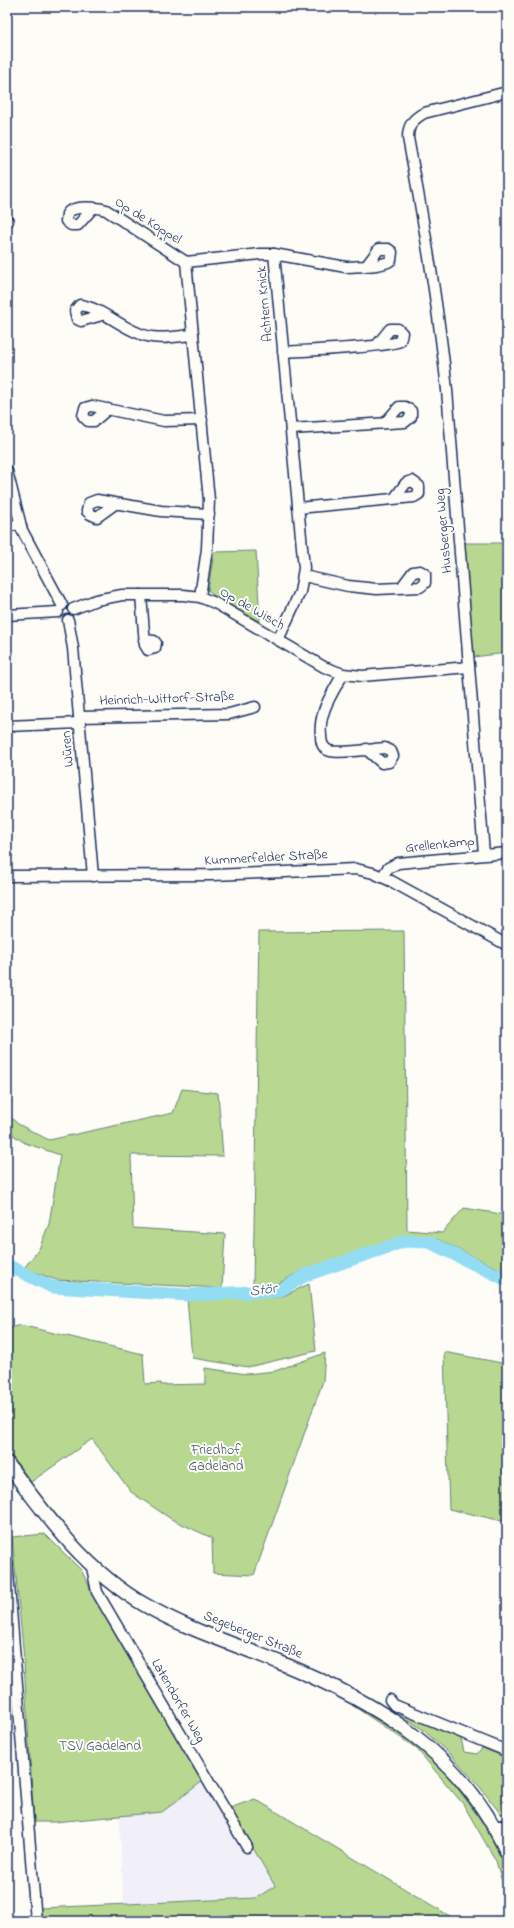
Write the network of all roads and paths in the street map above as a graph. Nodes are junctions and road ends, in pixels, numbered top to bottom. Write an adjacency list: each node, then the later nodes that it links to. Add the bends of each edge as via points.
1 (507, 92): 32 (street, Husberger Weg, via 424,113 413,119 408,129 439,317)
2 (93, 208): 5 (street, Op de Koppel, via 111,211)
3 (274, 254): 4 (street, Achtern Knick); 6 (street, Achtern Knick, via 338,266); 10 (street, Achtern Knick)
4 (228, 257): 5 (street, Op de Koppel)
5 (186, 262): 8 (street, Op de Koppel)
6 (367, 265)
7 (102, 315): 8 (street, via 147,336)
8 (193, 335): 12 (street, Op de Koppel)
9 (377, 345): 10 (street, Achtern Knick)
10 (283, 352): 14 (street, Achtern Knick)
11 (108, 409): 12 (street, via 164,422)
12 (202, 420): 19 (street, Op de Koppel)
13 (385, 423): 14 (street)
14 (291, 429): 18 (street, Achtern Knick)
15 (7, 471): 20 (street)
16 (394, 499): 18 (street)
17 (115, 504): 19 (street, via 168,512)
18 (298, 508): 22 (street, Achtern Knick)
19 (209, 514): 25 (street, Op de Koppel)
20 (19, 524): 21 (street); 26 (street)
21 (7, 527)
22 (304, 576): 23 (street, via 363,588); 31 (street, Achtern Knick, via 300,592)
23 (401, 588)
24 (141, 595): 25 (street, Op de Wisch); 27 (street, Op de Wisch, via 104,598); 30 (street)
25 (200, 597): 31 (street, Op de Wisch)
26 (60, 608): 27 (street, via 68,605); 28 (street); 29 (street, via 61,619)
27 (73, 609): 29 (street, via 73,616)
28 (7, 615)
29 (68, 620): 35 (street, Würen, via 72,634)
30 (144, 640)
31 (278, 640): 33 (street, Op de Wisch, via 324,667)
32 (469, 668): 33 (street, Op de Wisch, via 362,676); 39 (street, Husberger Weg)
33 (343, 674): 37 (street, via 322,714 322,744 326,749 334,751)
34 (255, 706): 35 (street, Heinrich-Wittorf-Straße, via 229,714)
35 (80, 720): 36 (street, Heinrich-Wittorf-Straße); 41 (street, Würen)
36 (7, 726)
37 (366, 749)
38 (507, 852): 39 (street, Grellenkamp)
39 (484, 854): 42 (street, Grellenkamp, via 398,863 388,868)
40 (7, 876): 41 (street, Kummerfelder Straße)
41 (93, 876): 42 (street, Kummerfelder Straße, via 213,875 349,869)
42 (382, 877): 43 (street, Kummerfelder Straße)
43 (507, 945)
44 (9, 1469): 46 (main road, Segeberger Straße, via 60,1533)
45 (7, 1560): 52 (street)
46 (92, 1566): 49 (main road, Segeberger Straße, via 145,1605 191,1627 329,1684 380,1710 427,1744 449,1764); 50 (street, Latendorfer Weg, via 97,1592)
47 (390, 1700): 48 (street, via 394,1705)
48 (507, 1751)
49 (502, 1831): 51 (main road, Segeberger Straße)
50 (247, 1847)
51 (507, 1853)
52 (36, 1921)

